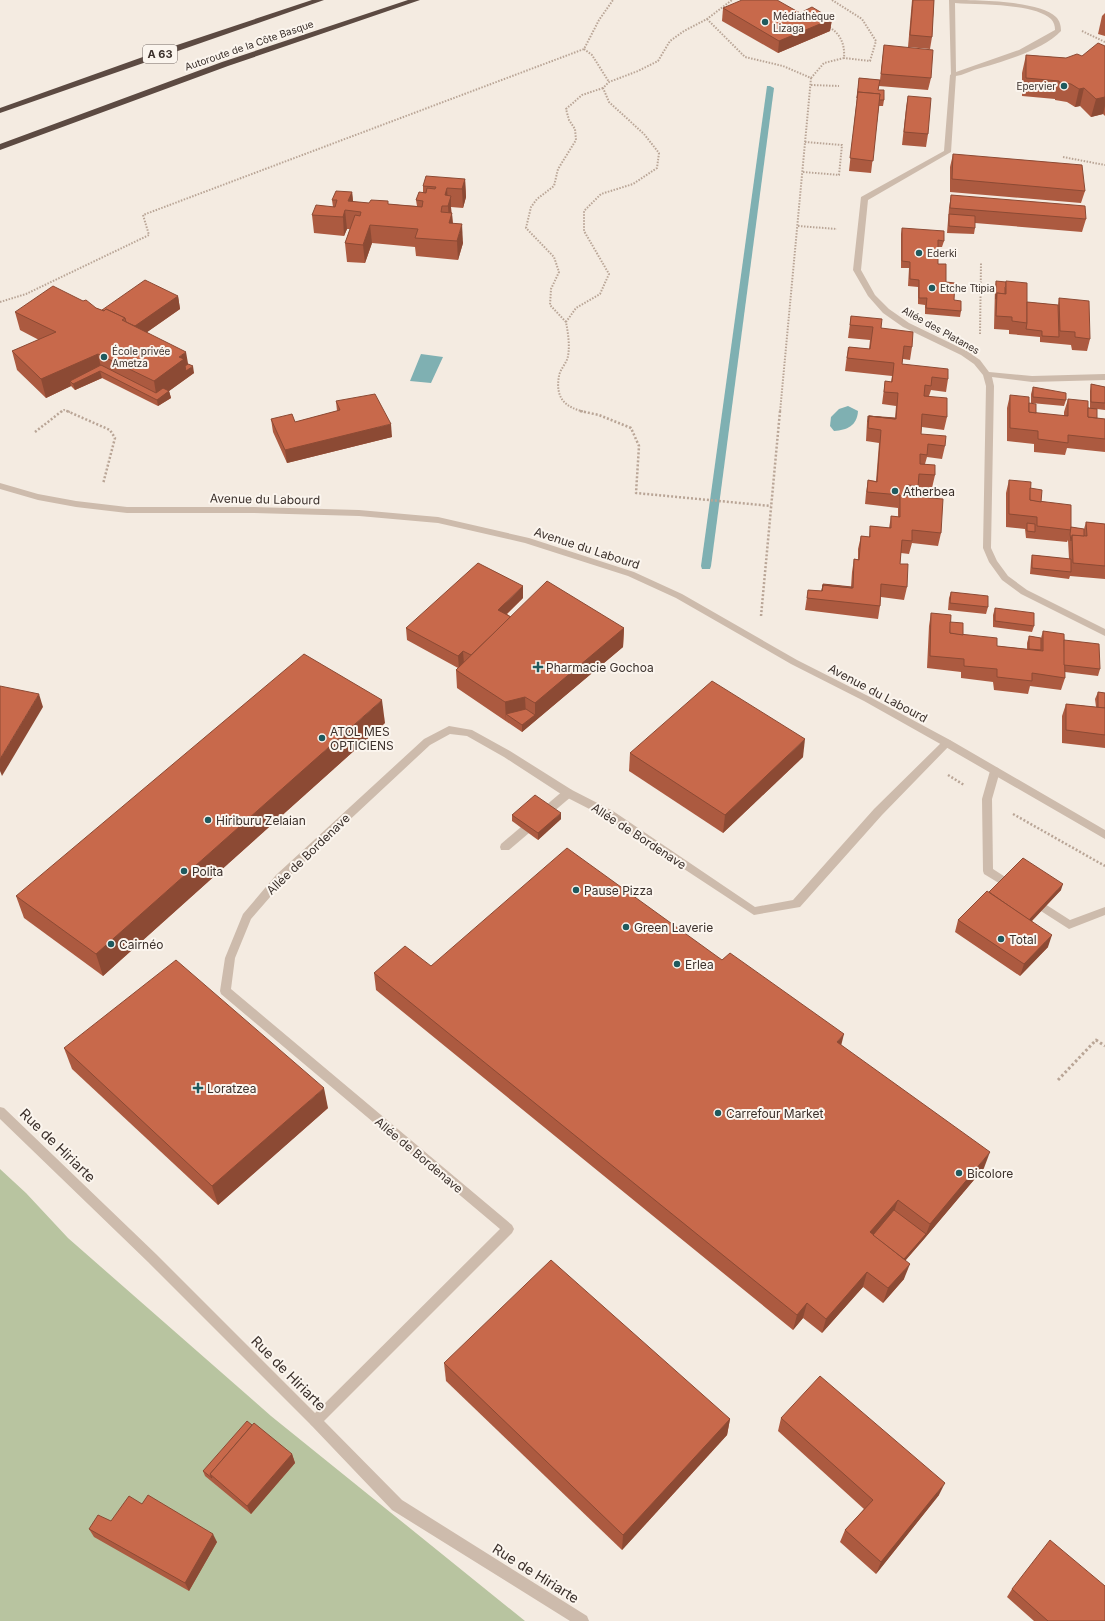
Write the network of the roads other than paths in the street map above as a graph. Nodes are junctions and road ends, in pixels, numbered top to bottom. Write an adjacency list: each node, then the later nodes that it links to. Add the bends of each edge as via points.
1 (320, 0): 5 (highway, Autoroute de la Côte Basque / A 63)
2 (416, 0): 6 (highway, Autoroute de la Côte Basque / A 63, via 224,64)
3 (952, 0): 4 (street); 4 (street, via 1042,10 1058,24 1058,32 1049,39 1010,56)
4 (953, 75): 7 (street, Allée des Platanes, via 947,152 864,199 857,270 872,296 886,311 906,325 967,355)
5 (0, 112)
6 (0, 147)
7 (987, 374): 8 (street, via 1032,379); 10 (street, via 990,386 987,548 993,562 1005,578 1024,592)
8 (1105, 377)
9 (0, 486): 11 (street, Avenue du Labourd, via 38,497 127,510 359,513 438,520 526,540 631,574 679,596 794,662)
10 (1105, 633)
11 (947, 743): 12 (street, Avenue du Labourd); 13 (street, Allée de Bordenave, via 878,812 796,904 754,911 609,814)
12 (995, 771): 16 (street, Avenue du Labourd); 18 (street, via 987,799 988,870 1069,925)
13 (568, 793): 14 (street); 20 (street, Allée de Bordenave, via 469,732 450,730 427,742 280,878 247,917 230,958 225,991 508,1229)
14 (548, 810)
15 (525, 830): 17 (street)
16 (1105, 835)
17 (505, 847)
18 (1105, 911)
19 (0, 1112): 20 (street, Rue de Hiriarte, via 152,1258)
20 (315, 1421): 21 (street, Rue de Hiriarte, via 397,1505)
21 (582, 1621)

